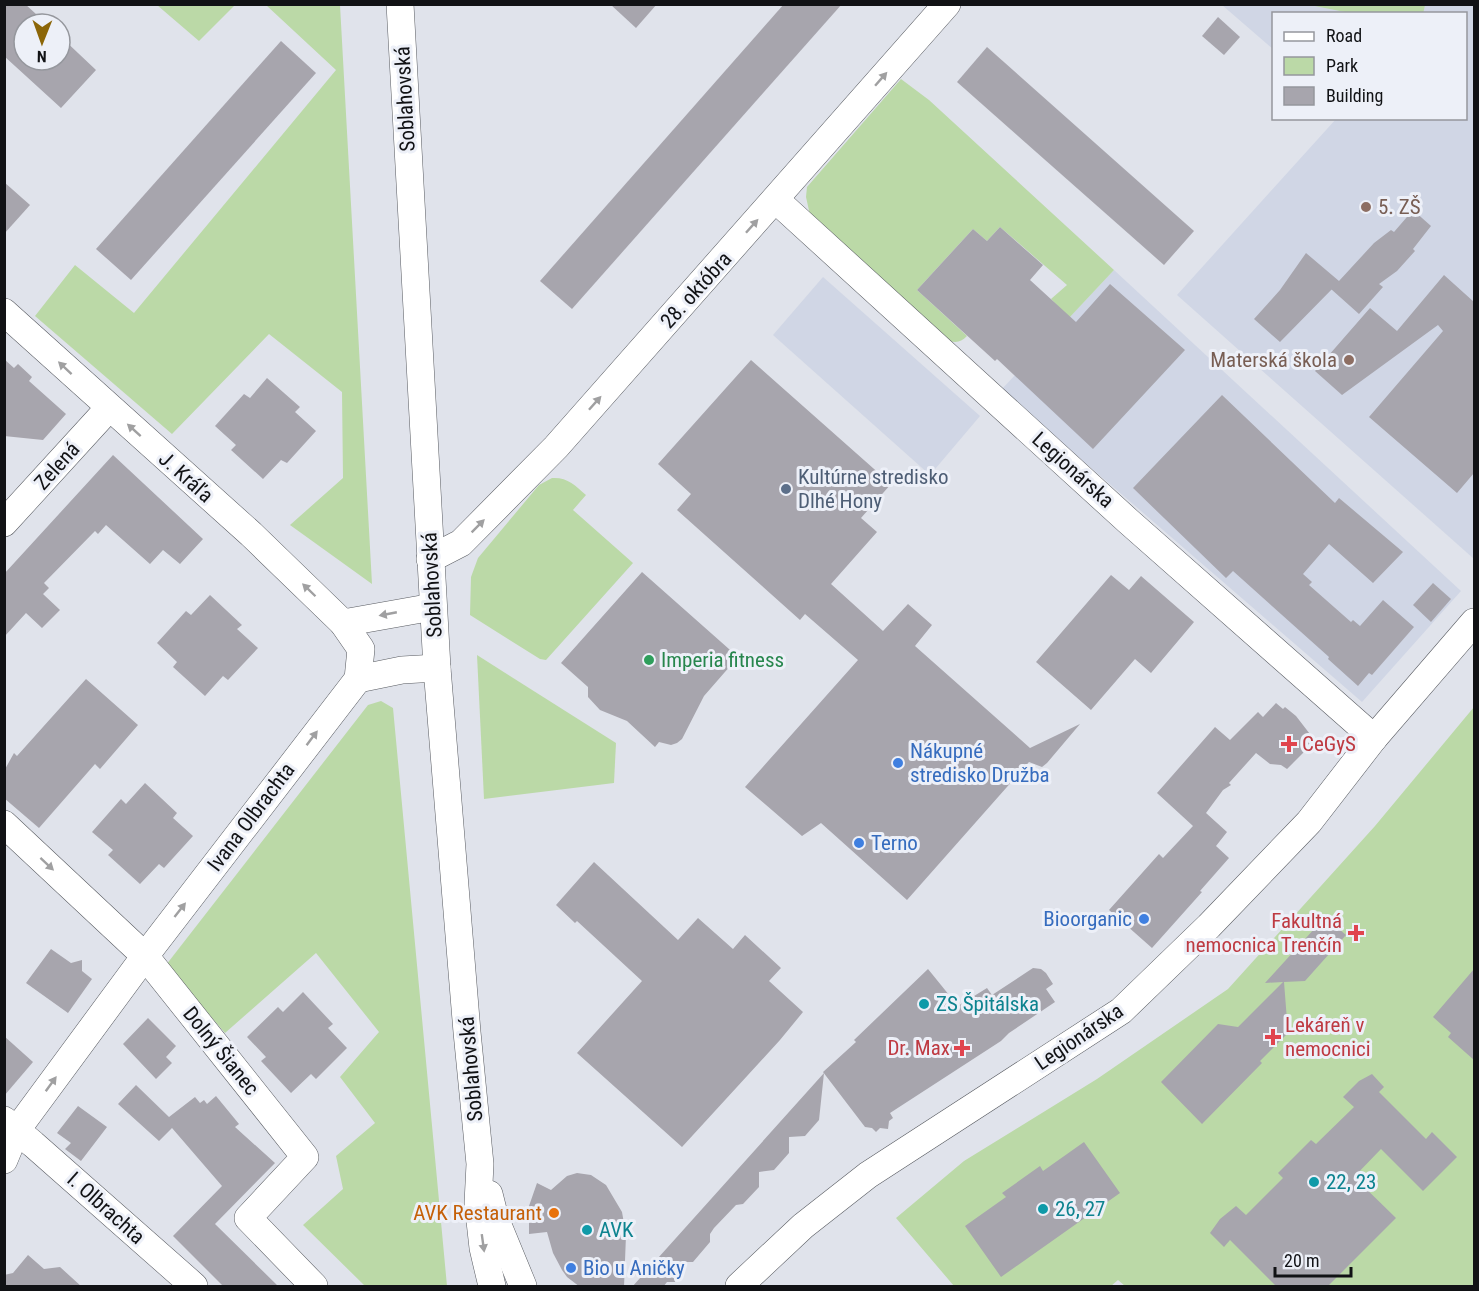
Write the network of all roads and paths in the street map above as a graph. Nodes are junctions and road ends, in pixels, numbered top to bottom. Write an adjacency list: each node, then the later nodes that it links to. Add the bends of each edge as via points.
1 (400, 4): 7 (street, Soblahovská)
2 (947, 4): 3 (street, 28. októbra, one-way to 2)
3 (776, 200): 7 (street, 28. októbra, one-way to 3, via 461,543 556,447); 13 (street, Legionárska, via 1128,521)
4 (4, 312): 5 (street, J. Kráľa, one-way to 4)
5 (108, 408): 6 (street, Zelená); 10 (street, J. Kráľa, one-way to 5)
6 (4, 523)
7 (430, 559): 8 (street, Soblahovská)
8 (433, 607): 10 (street, one-way to 10); 11 (street, Soblahovská)
9 (1474, 622): 13 (street, Legionárska)
10 (343, 623): 12 (street, J. Kráľa, via 361,649)
11 (436, 668): 12 (street); 18 (street, Soblahovská)
12 (358, 678): 15 (street, Ivana Olbrachta, one-way to 12)
13 (1374, 738): 23 (street, Legionárska, via 1309,822 1121,1011 868,1175 803,1226)
14 (4, 824): 15 (street, Dolný Šianec, one-way to 15)
15 (145, 956): 16 (street, one-way to 15); 20 (street, Dolný Šianec, via 305,1157 248,1218)
16 (10, 1126): 17 (street); 19 (street, I. Olbrachta)
17 (4, 1160)
18 (480, 1164): 21 (street, Soblahovská, one-way to 21, via 478,1203); 22 (street, Soblahovská, via 495,1218)
19 (194, 1287)
20 (314, 1287)
21 (492, 1287)
22 (523, 1287)
23 (739, 1287)

